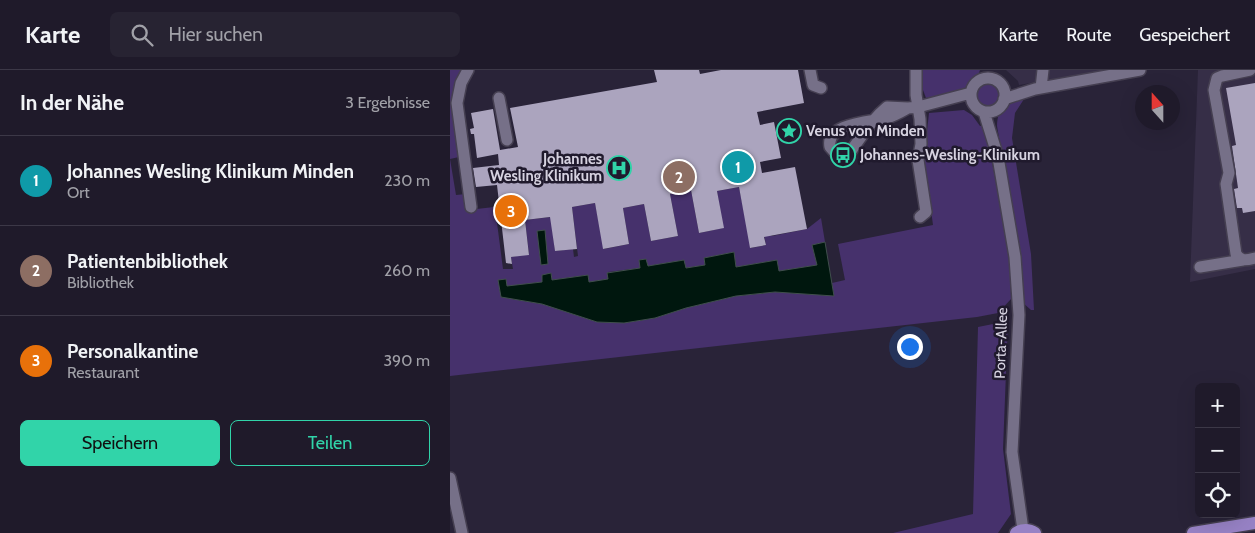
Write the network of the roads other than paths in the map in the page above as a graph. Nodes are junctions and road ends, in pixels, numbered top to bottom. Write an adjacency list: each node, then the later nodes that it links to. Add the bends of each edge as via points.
1 (468, 70): 19 (street, via 461,83 457,103)
2 (810, 70): 10 (street, via 813,85)
3 (916, 70): 15 (street)
4 (1043, 70): 11 (street)
5 (1066, 70): 9 (street)
6 (1134, 70): 9 (street)
7 (1250, 70): 22 (street, via 1217,78 1214,90 1229,174 1226,184 1236,254)
8 (986, 75): 12 (street, via 999,83); 14 (street, via 974,85)
9 (1065, 83): 11 (street)
10 (821, 88)
11 (1038, 88): 12 (street)
12 (1004, 95): 16 (street, via 999,108)
13 (500, 98): 18 (street)
14 (972, 98): 15 (street, via 946,105); 16 (street, via 979,110)
15 (913, 107): 17 (street); 17 (street, via 887,107); 20 (street, via 921,144 918,160 926,212)
16 (989, 111): 26 (street, Porta-Allee, via 1015,257 1018,315 1012,452)
17 (873, 121): 17 (street, via 850,151 843,155 833,152 829,143 842,127)
18 (507, 140)
19 (471, 207)
20 (920, 217)
21 (1255, 258): 22 (street)
22 (1243, 260): 23 (street)
23 (1200, 268)
24 (450, 478): 27 (street)
25 (1255, 523): 28 (main road)
26 (1025, 532)
27 (462, 533)
28 (1193, 533)

